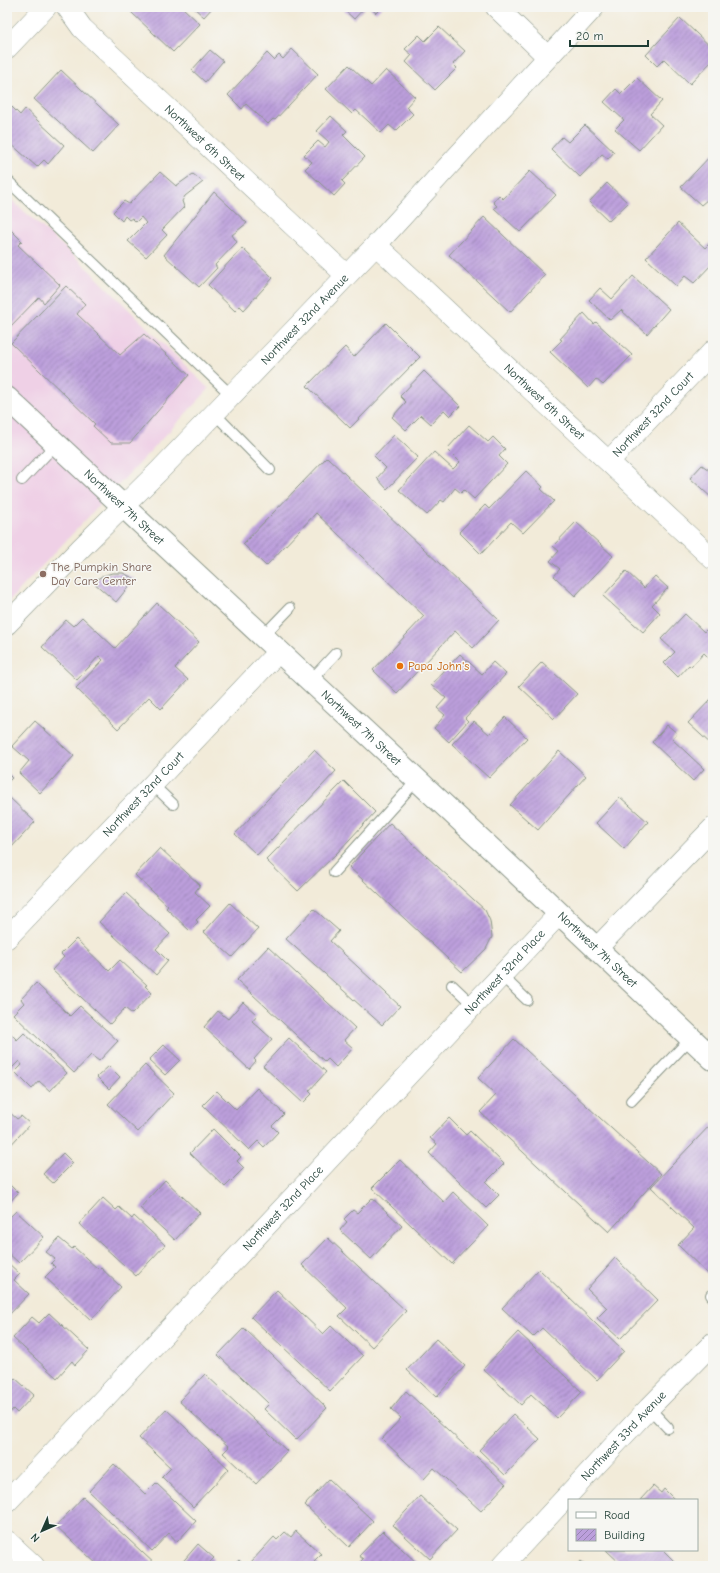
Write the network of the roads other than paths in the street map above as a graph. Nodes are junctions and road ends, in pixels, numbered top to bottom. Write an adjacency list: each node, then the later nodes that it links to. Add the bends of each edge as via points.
1 (46, 7): 5 (street)
2 (66, 7): 9 (street, Northwest 6th Street, via 82,28)
3 (496, 7): 6 (street)
4 (594, 7): 6 (street, Northwest 32nd Avenue)
5 (7, 48)
6 (548, 57): 8 (street, Northwest 32nd Avenue)
7 (7, 180): 11 (lane)
8 (376, 245): 9 (street, Northwest 32nd Avenue); 15 (street, Northwest 6th Street)
9 (346, 275): 11 (street, Northwest 32nd Avenue)
10 (713, 351): 15 (street, Northwest 32nd Court)
11 (231, 395): 13 (street, Northwest 32nd Avenue)
12 (7, 398): 14 (main road, Northwest 7th Street)
13 (214, 413): 16 (lane); 18 (street, Northwest 32nd Avenue)
14 (56, 444): 17 (lane); 18 (main road, Northwest 7th Street)
15 (609, 461): 19 (street, Northwest 6th Street)
16 (270, 470)
17 (22, 480)
18 (122, 507): 21 (street, Northwest 32nd Avenue); 22 (main road, Northwest 7th Street)
19 (713, 559)
20 (290, 608): 22 (lane)
21 (7, 624)
22 (263, 636): 23 (main road, Northwest 7th Street)
23 (279, 651): 25 (main road, Northwest 7th Street); 27 (street, Northwest 32nd Court)
24 (336, 653): 25 (lane)
25 (311, 680): 26 (main road, Northwest 7th Street)
26 (417, 780): 30 (lane); 31 (main road, Northwest 7th Street)
27 (152, 784): 28 (lane); 32 (street, Northwest 32nd Court)
28 (173, 804)
29 (712, 831): 33 (street)
30 (334, 872)
31 (559, 914): 33 (main road, Northwest 7th Street); 34 (street, Northwest 32nd Place)
32 (7, 938)
33 (596, 949): 38 (main road, Northwest 7th Street)
34 (501, 975): 36 (lane); 37 (street, Northwest 32nd Place)
35 (452, 985): 37 (lane)
36 (527, 1000)
37 (473, 1005): 44 (street, Northwest 32nd Place)
38 (691, 1038): 39 (main road, Northwest 7th Street); 40 (lane)
39 (713, 1059)
40 (631, 1101)
41 (713, 1343): 42 (street, Northwest 33rd Avenue)
42 (649, 1408): 43 (lane); 47 (street, Northwest 33rd Avenue)
43 (668, 1428)
44 (7, 1502)
45 (7, 1541): 46 (street)
46 (34, 1566)
47 (502, 1566)

